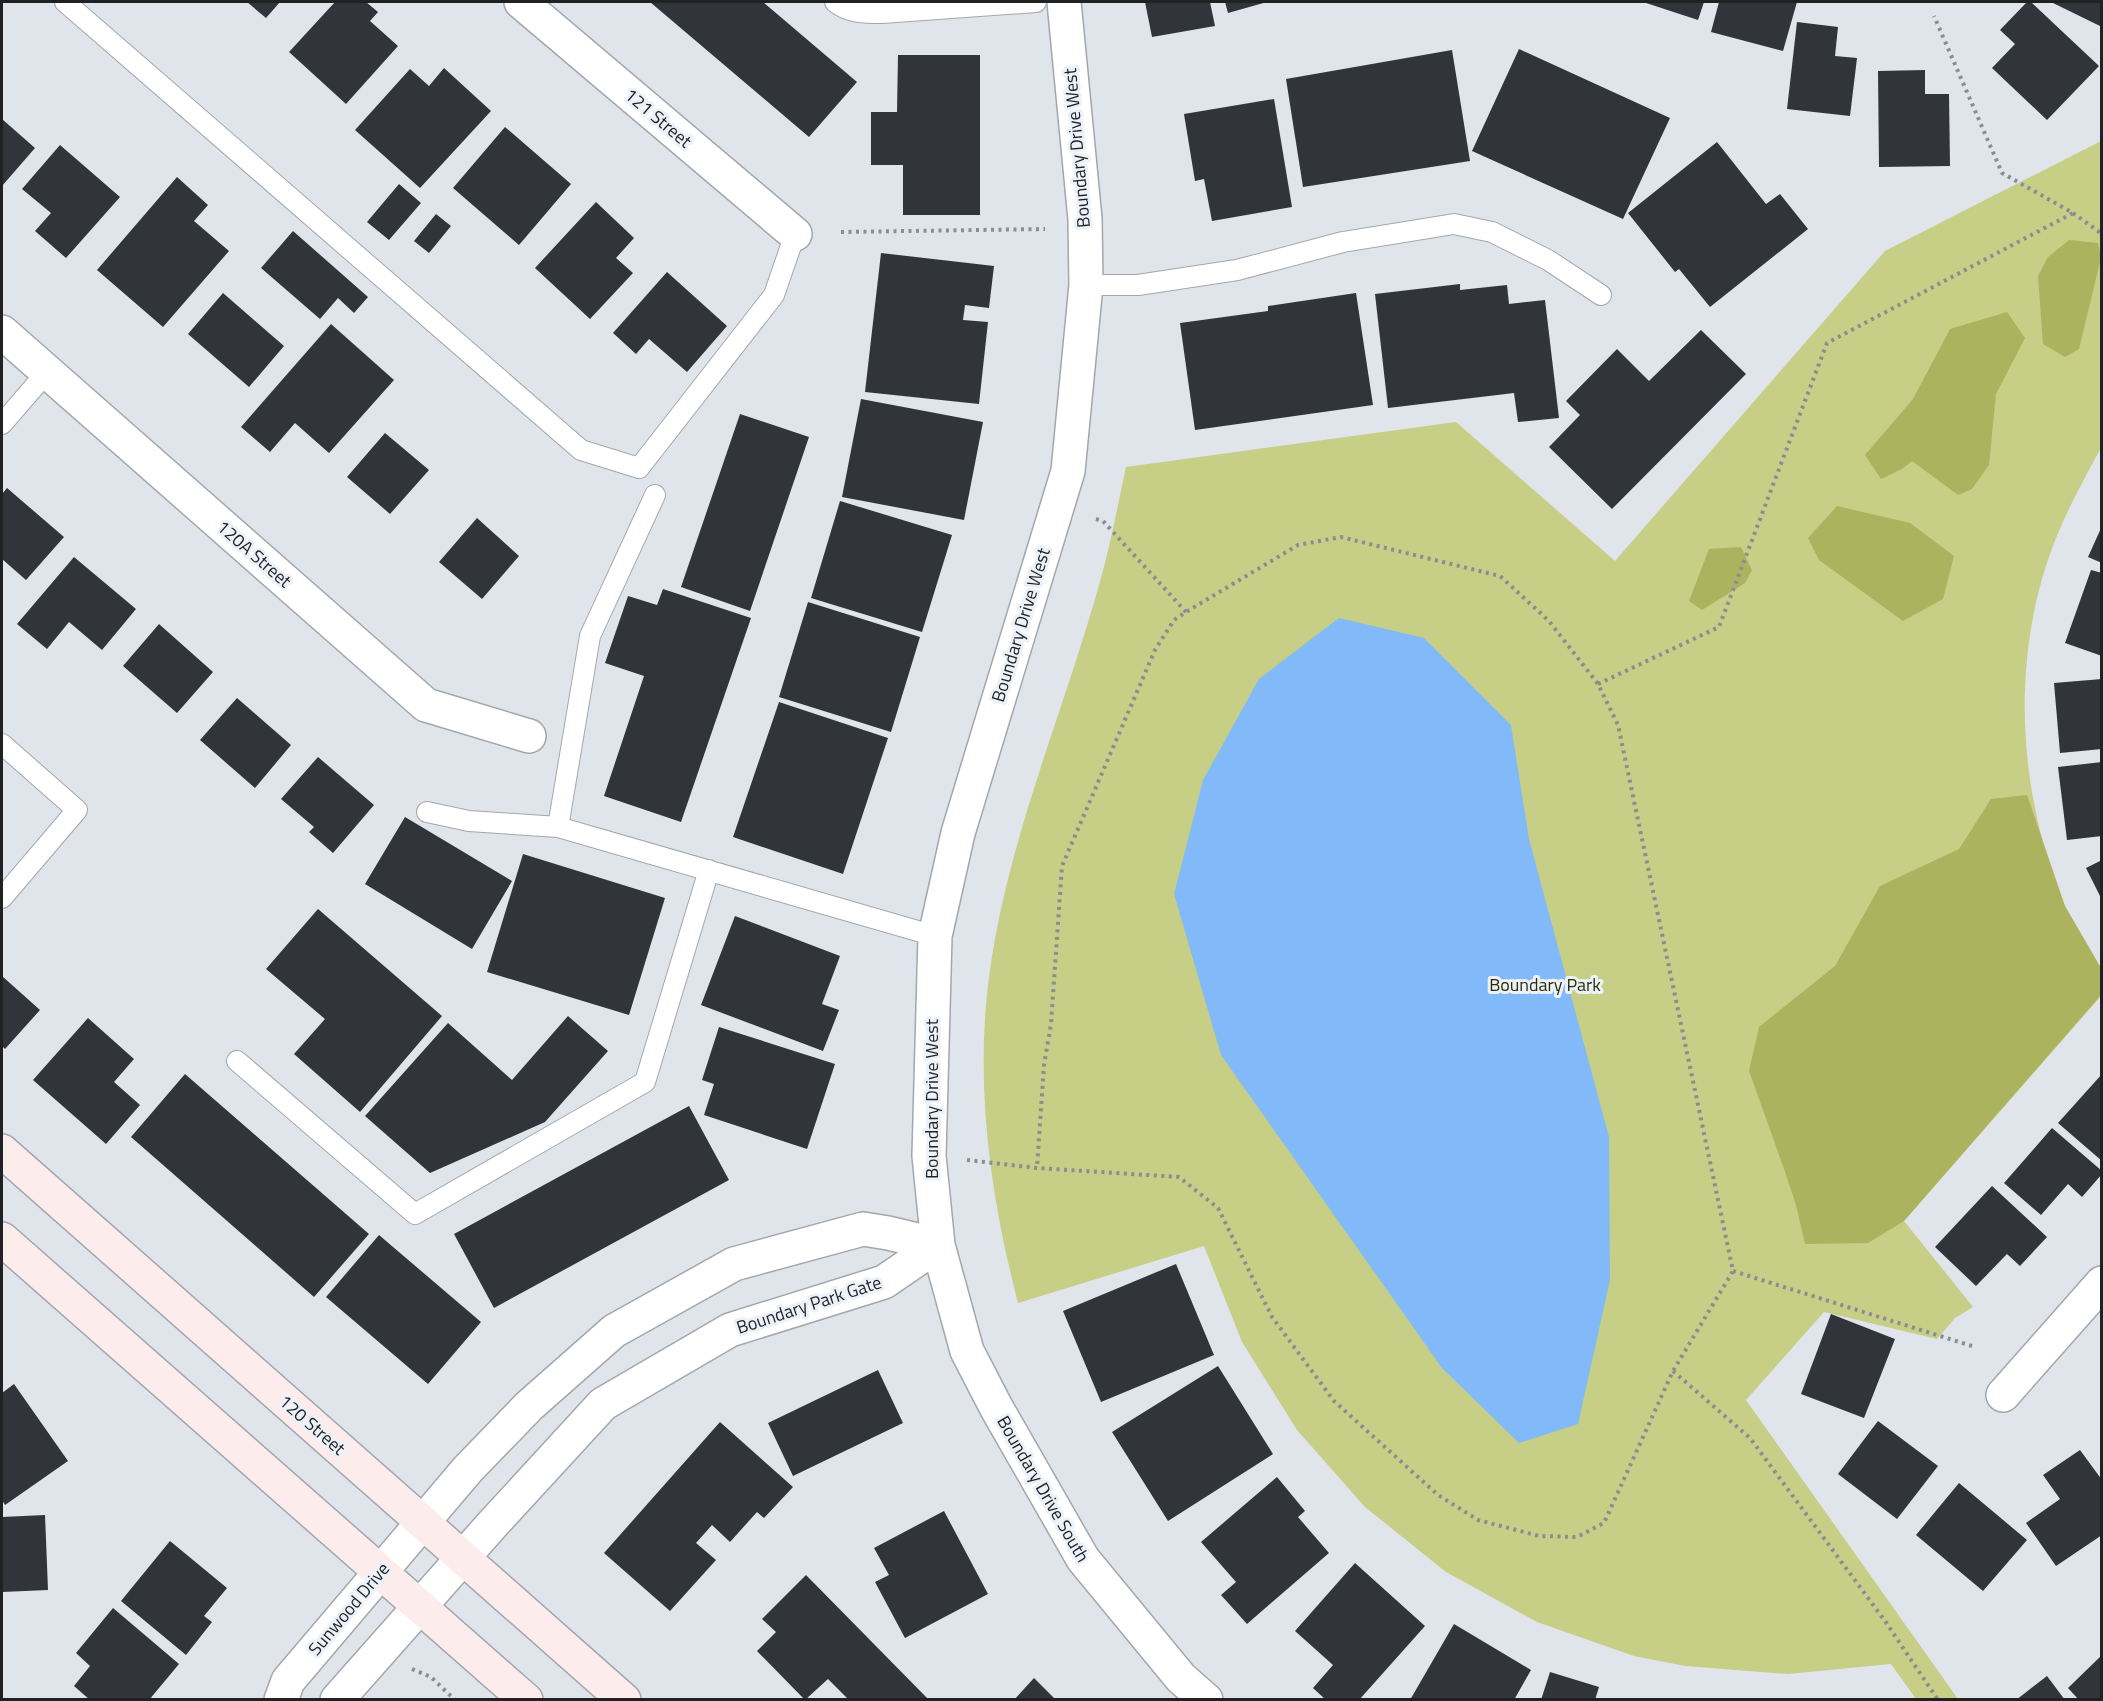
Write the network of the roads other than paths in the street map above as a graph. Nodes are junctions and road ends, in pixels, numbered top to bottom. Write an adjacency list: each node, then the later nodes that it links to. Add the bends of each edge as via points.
1 (65, 2): 6 (lane, via 581,450 639,468 774,295)
2 (521, 2): 6 (street, 121 Street)
3 (835, 2): 4 (lane, via 860,12 882,13)
4 (1036, 2)
5 (1064, 2): 7 (street, Boundary Drive West, via 1085,219)
6 (795, 234)
7 (1086, 285): 8 (lane, via 1138,285 1237,270 1343,242 1454,224 1492,232 1548,260); 19 (street, Boundary Drive West, via 1068,471 958,833)
8 (1601, 295)
9 (2, 332): 10 (street, 120A Street)
10 (47, 372): 11 (lane); 13 (street, 120A Street, via 426,705)
11 (2, 424)
12 (655, 495): 16 (lane, via 590,636)
13 (529, 736)
14 (2, 744): 18 (lane, via 76,810)
15 (427, 812): 16 (lane, via 469,821)
16 (558, 827): 17 (lane)
17 (709, 870): 19 (lane); 20 (lane, via 645,1082 415,1214)
18 (2, 898)
19 (935, 936): 23 (street, Boundary Drive West, via 928,1156)
20 (237, 1061)
21 (2, 1151): 26 (main road, 120 Street)
22 (2, 1239): 28 (main road)
23 (938, 1245): 26 (street, via 863,1229 734,1263 614,1331 529,1406); 27 (street, Boundary Park Gate, via 884,1282 730,1330 603,1404); 34 (street, Boundary Drive South, via 967,1351 1083,1559 1181,1678)
24 (2102, 1283): 25 (street)
25 (2003, 1395)
26 (423, 1522): 27 (main road, 120 Street); 28 (street, Sunwood Drive)
27 (463, 1557): 29 (street); 33 (main road, 120 Street)
28 (381, 1572): 29 (main road); 30 (street, Sunwood Drive, via 288,1681)
29 (420, 1606): 31 (street); 32 (main road)
30 (281, 1700)
31 (337, 1700)
32 (526, 1700)
33 (624, 1700)
34 (1206, 1700)

